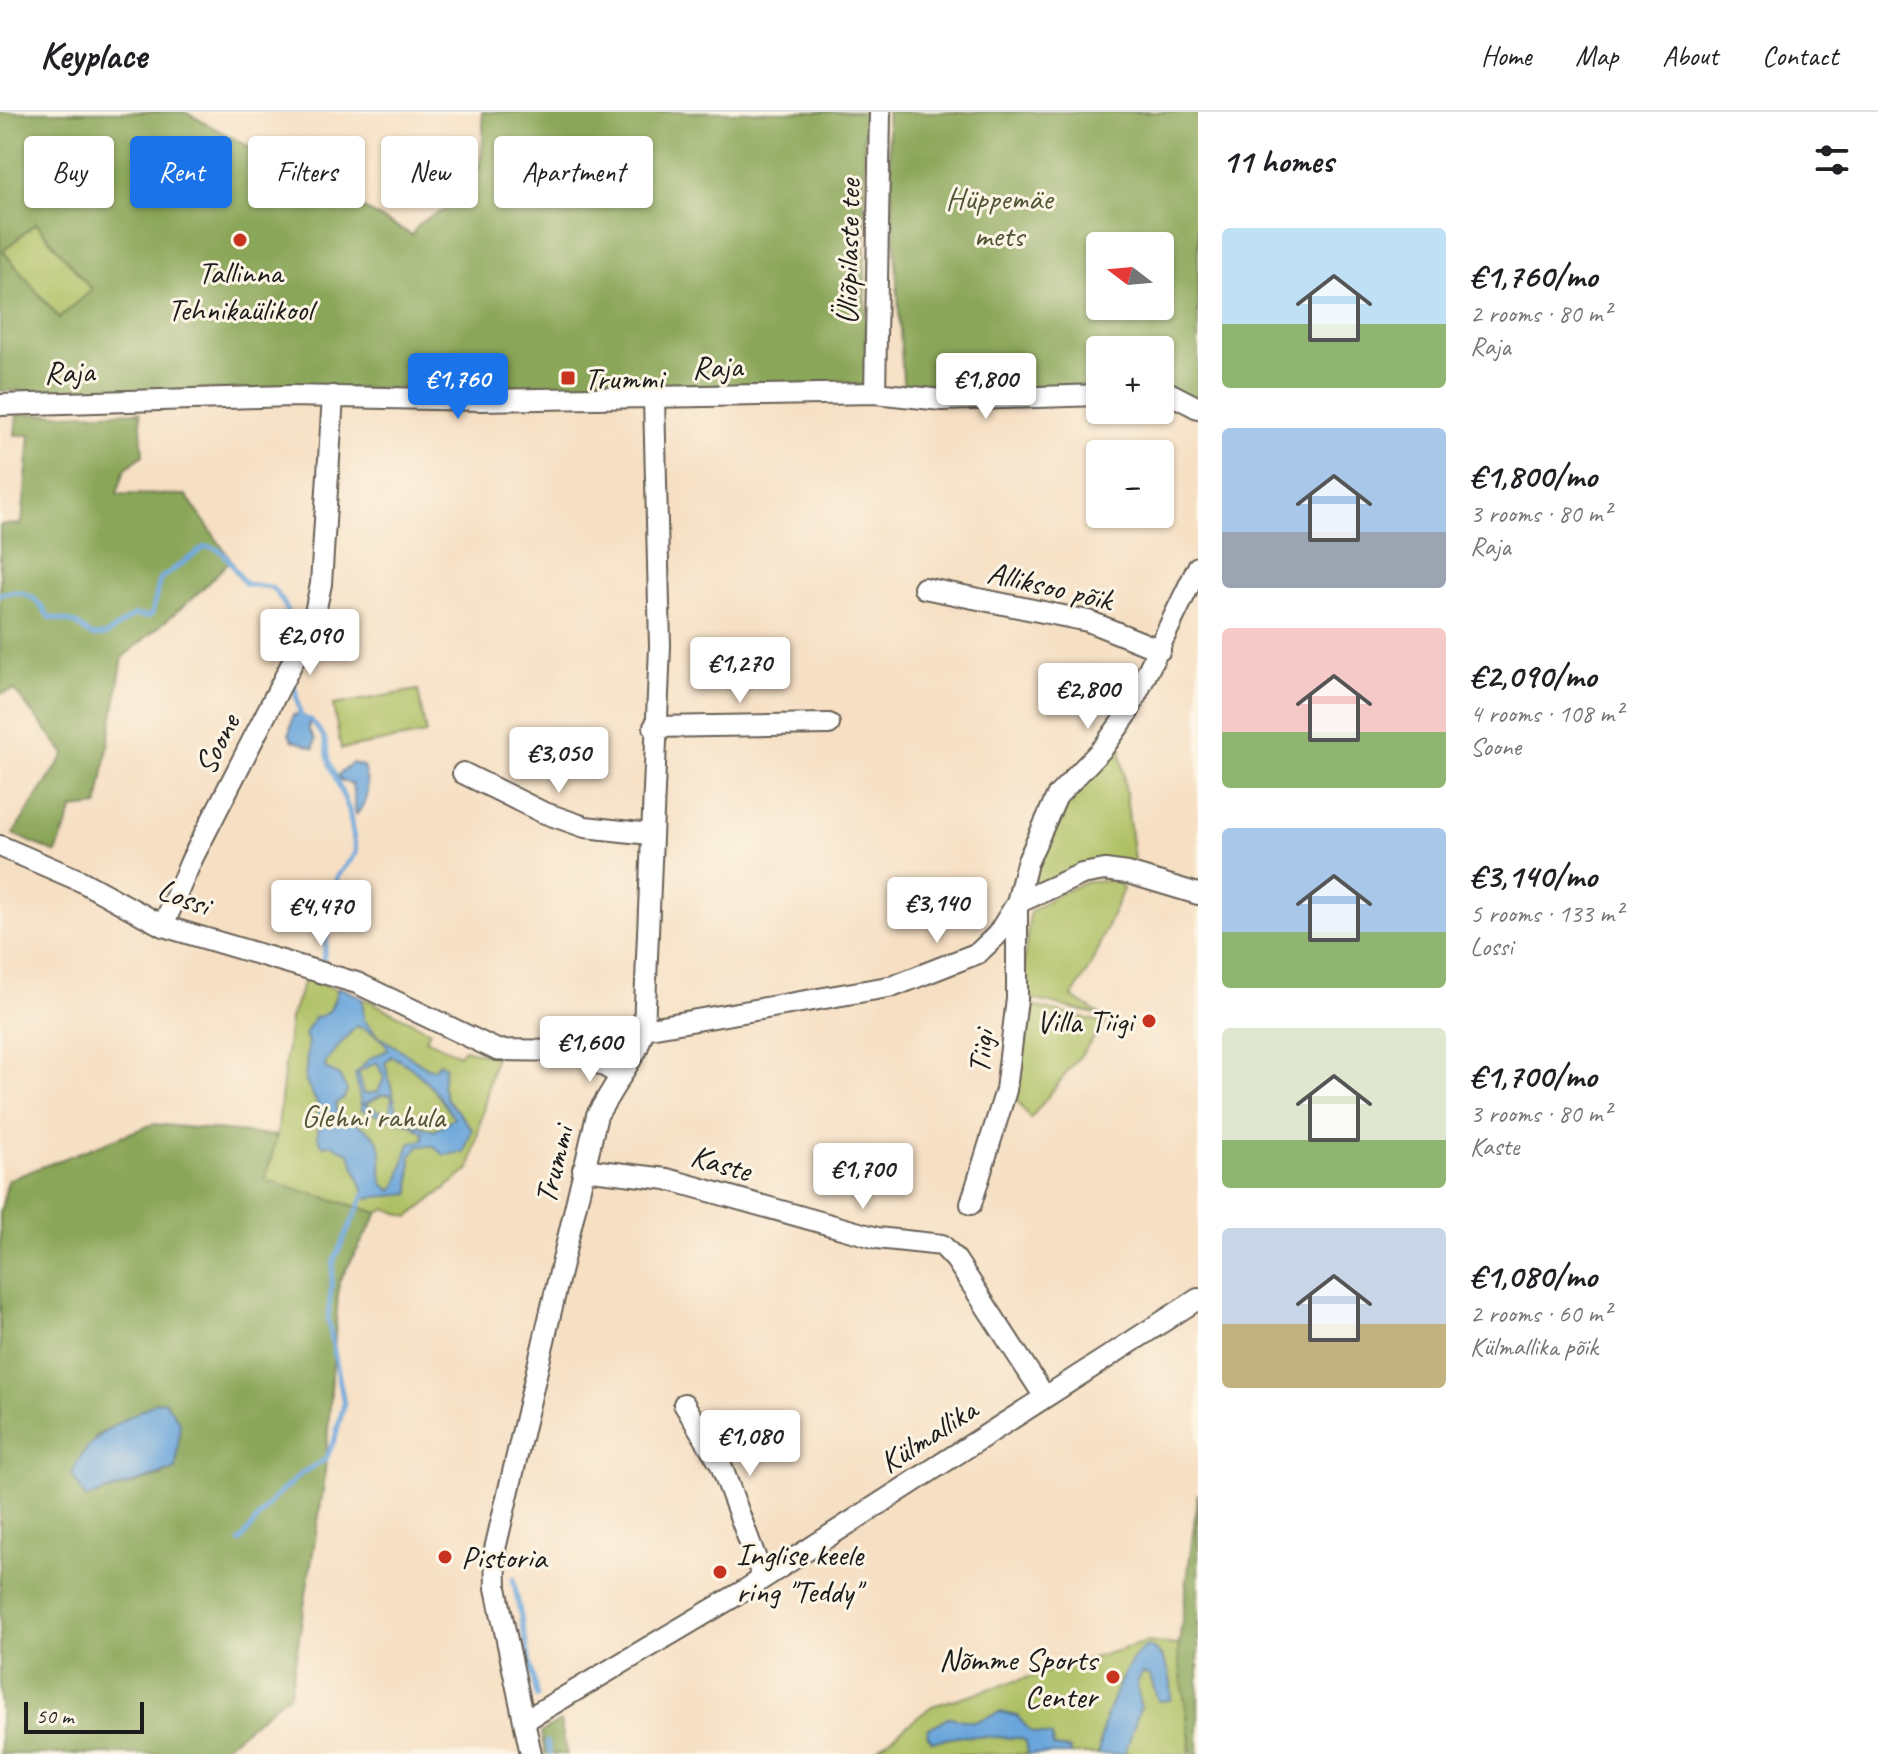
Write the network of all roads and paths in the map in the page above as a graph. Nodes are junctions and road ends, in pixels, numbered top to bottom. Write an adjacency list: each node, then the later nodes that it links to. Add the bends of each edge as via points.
1 (880, 112): 2 (street, Üliõpilaste tee)
2 (875, 393): 3 (street, Raja, via 942,400); 6 (street, Raja)
3 (1086, 395)
4 (333, 396): 6 (street, Raja); 7 (street, Raja); 19 (street, Soone, via 321,584 313,622)
5 (1174, 396): 8 (street)
6 (654, 398): 13 (street, Trummi, via 660,646)
7 (0, 405)
8 (1198, 408)
9 (1198, 567): 11 (street)
10 (924, 588): 11 (street, Alliksoo põik, via 1088,621)
11 (1160, 650): 18 (street, via 1126,716 1057,796 1036,838)
12 (829, 724): 13 (street)
13 (654, 727): 15 (street, Trummi)
14 (463, 773): 15 (street, via 585,827)
15 (650, 834): 20 (street, Trummi)
16 (0, 846): 19 (street, Lossi, via 81,881)
17 (1198, 894): 18 (street, via 1105,870 1082,874)
18 (1017, 903): 20 (street, via 978,953 894,986); 23 (street, Tiigi, via 1017,999 1006,1090)
19 (163, 926): 21 (street, Lossi, via 357,983 497,1050 570,1051)
20 (644, 1029): 21 (street, Trummi)
21 (621, 1076): 22 (street, Trummi, via 597,1115)
22 (583, 1169): 25 (street, Kaste, via 667,1179 877,1238 942,1245); 28 (street, Trummi, via 495,1549 496,1588)
23 (971, 1204)
24 (1198, 1299): 25 (street, Külmallika)
25 (1045, 1397): 27 (street, Külmallika)
26 (684, 1404): 27 (street, via 721,1465)
27 (763, 1578): 28 (street, Külmallika)
28 (524, 1721): 29 (street, Trummi)
29 (531, 1754)

